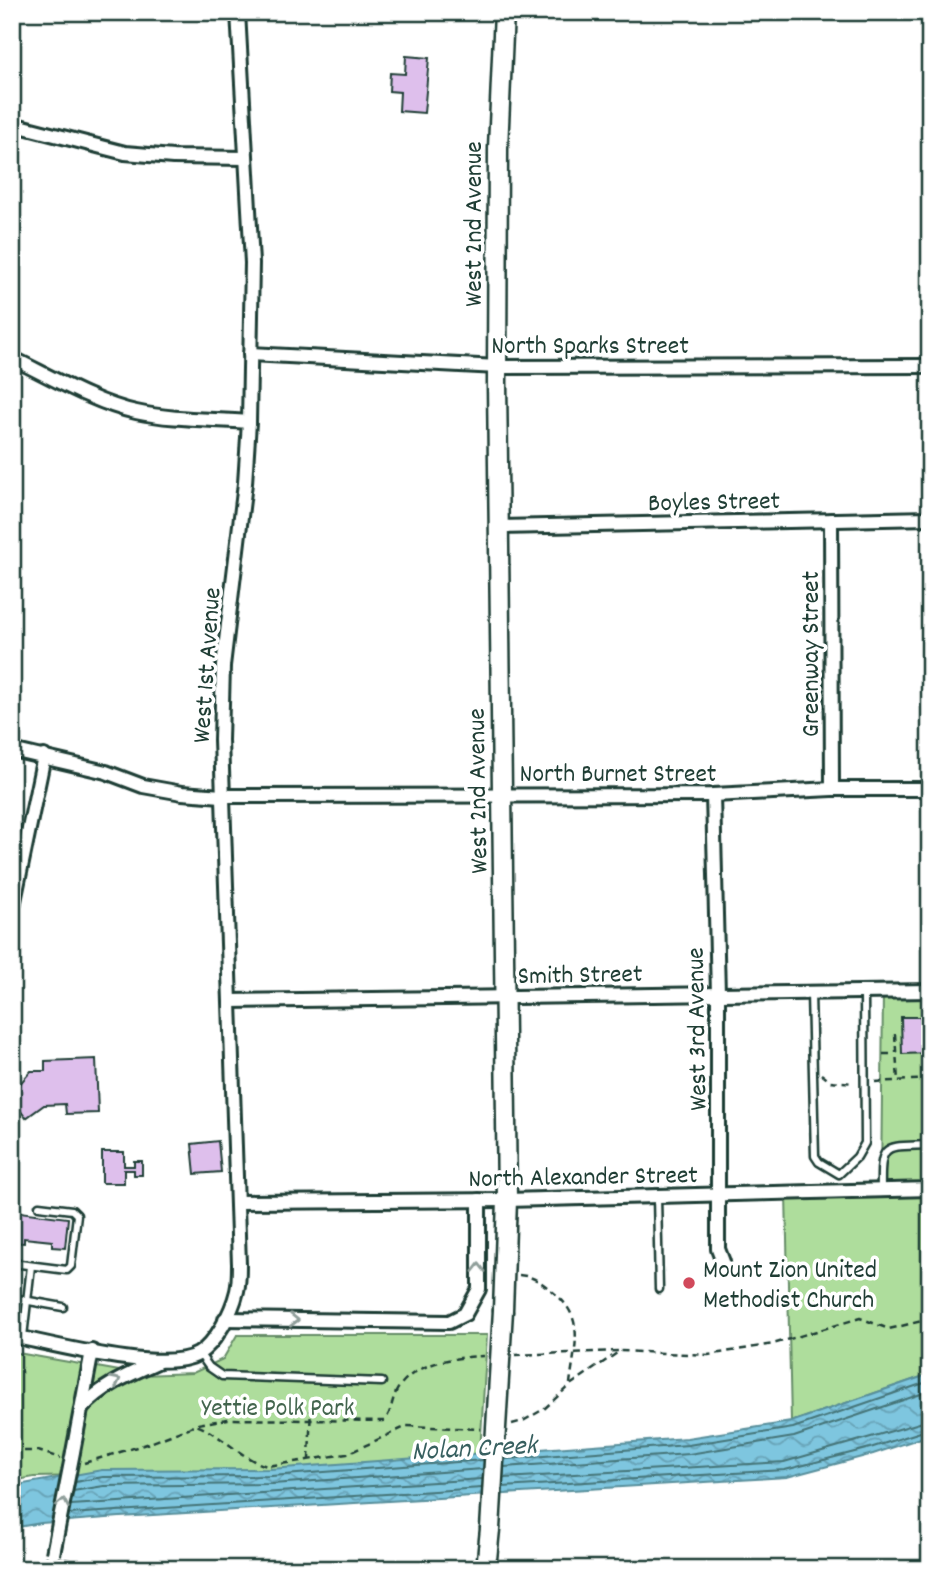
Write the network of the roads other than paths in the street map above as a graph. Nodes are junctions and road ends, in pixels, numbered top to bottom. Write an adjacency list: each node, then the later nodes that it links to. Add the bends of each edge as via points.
1 (238, 12): 4 (street, West 1st Avenue)
2 (504, 12): 8 (street, West 2nd Avenue, via 498,148)
3 (12, 124): 4 (street, via 125,153)
4 (246, 158): 5 (street, West 1st Avenue, via 253,262)
5 (250, 354): 8 (street, North Sparks Street); 9 (street, West 1st Avenue)
6 (12, 358): 9 (street, via 133,412)
7 (930, 366): 8 (street, North Sparks Street)
8 (498, 367): 12 (street, West 2nd Avenue)
9 (249, 422): 18 (street, West 1st Avenue, via 223,666)
10 (930, 518): 11 (street, Boyles Street)
11 (831, 520): 12 (street, Boyles Street); 15 (street, Greenway Street)
12 (499, 527): 19 (street, West 2nd Avenue)
13 (12, 750): 14 (street, North Burnet Street)
14 (44, 757): 18 (street, North Burnet Street, via 144,786); 20 (street)
15 (832, 789): 16 (street, North Burnet Street); 17 (street, North Burnet Street)
16 (930, 789)
17 (713, 795): 19 (street, North Burnet Street); 24 (street, West 3rd Avenue)
18 (222, 796): 19 (street, North Burnet Street); 26 (street, West 1st Avenue)
19 (502, 796): 25 (street, West 2nd Avenue)
20 (12, 911)
21 (930, 991): 22 (street, Smith Street)
22 (864, 992): 23 (street, Smith Street); 28 (lane, via 865,1143)
23 (811, 993): 24 (street, Smith Street); 28 (lane, via 815,1156)
24 (718, 994): 25 (street, Smith Street); 32 (street, West 3rd Avenue)
25 (505, 997): 26 (street, Smith Street); 35 (street, West 2nd Avenue)
26 (231, 1001): 36 (street, West 1st Avenue)
27 (930, 1145): 31 (lane, via 885,1150)
28 (839, 1174): 30 (lane)
29 (930, 1189): 31 (street, North Alexander Street)
30 (839, 1191): 31 (street, North Alexander Street); 32 (street, North Alexander Street)
31 (881, 1191)
32 (719, 1195): 33 (street, North Alexander Street); 38 (street, West 3rd Avenue)
33 (657, 1196): 35 (street, North Alexander Street); 41 (lane)
34 (479, 1200): 35 (street, North Alexander Street); 36 (street, North Alexander Street); 45 (street, one-way to 34, via 449,1322 465,1314 479,1289)
35 (507, 1200): 54 (street, West 2nd Avenue, bridge)
36 (238, 1202): 45 (street, West 1st Avenue, via 237,1292)
37 (39, 1206): 40 (lane, via 72,1210 78,1220 67,1270)
38 (723, 1262)
39 (12, 1263): 40 (lane)
40 (31, 1266): 43 (lane)
41 (659, 1289)
42 (12, 1298): 43 (lane)
43 (27, 1301): 44 (lane); 46 (lane)
44 (63, 1307)
45 (225, 1319): 48 (street, West 1st Avenue)
46 (17, 1337): 47 (street)
47 (92, 1351): 49 (street); 51 (street)
48 (200, 1353): 49 (street, via 184,1360); 50 (lane, via 222,1377)
49 (157, 1362): 51 (street, one-way to 49, via 109,1383)
50 (382, 1382)
51 (82, 1409): 52 (street, one-way to 51, bridge)
52 (51, 1562): 53 (street)
53 (75, 1569)
54 (486, 1569)

